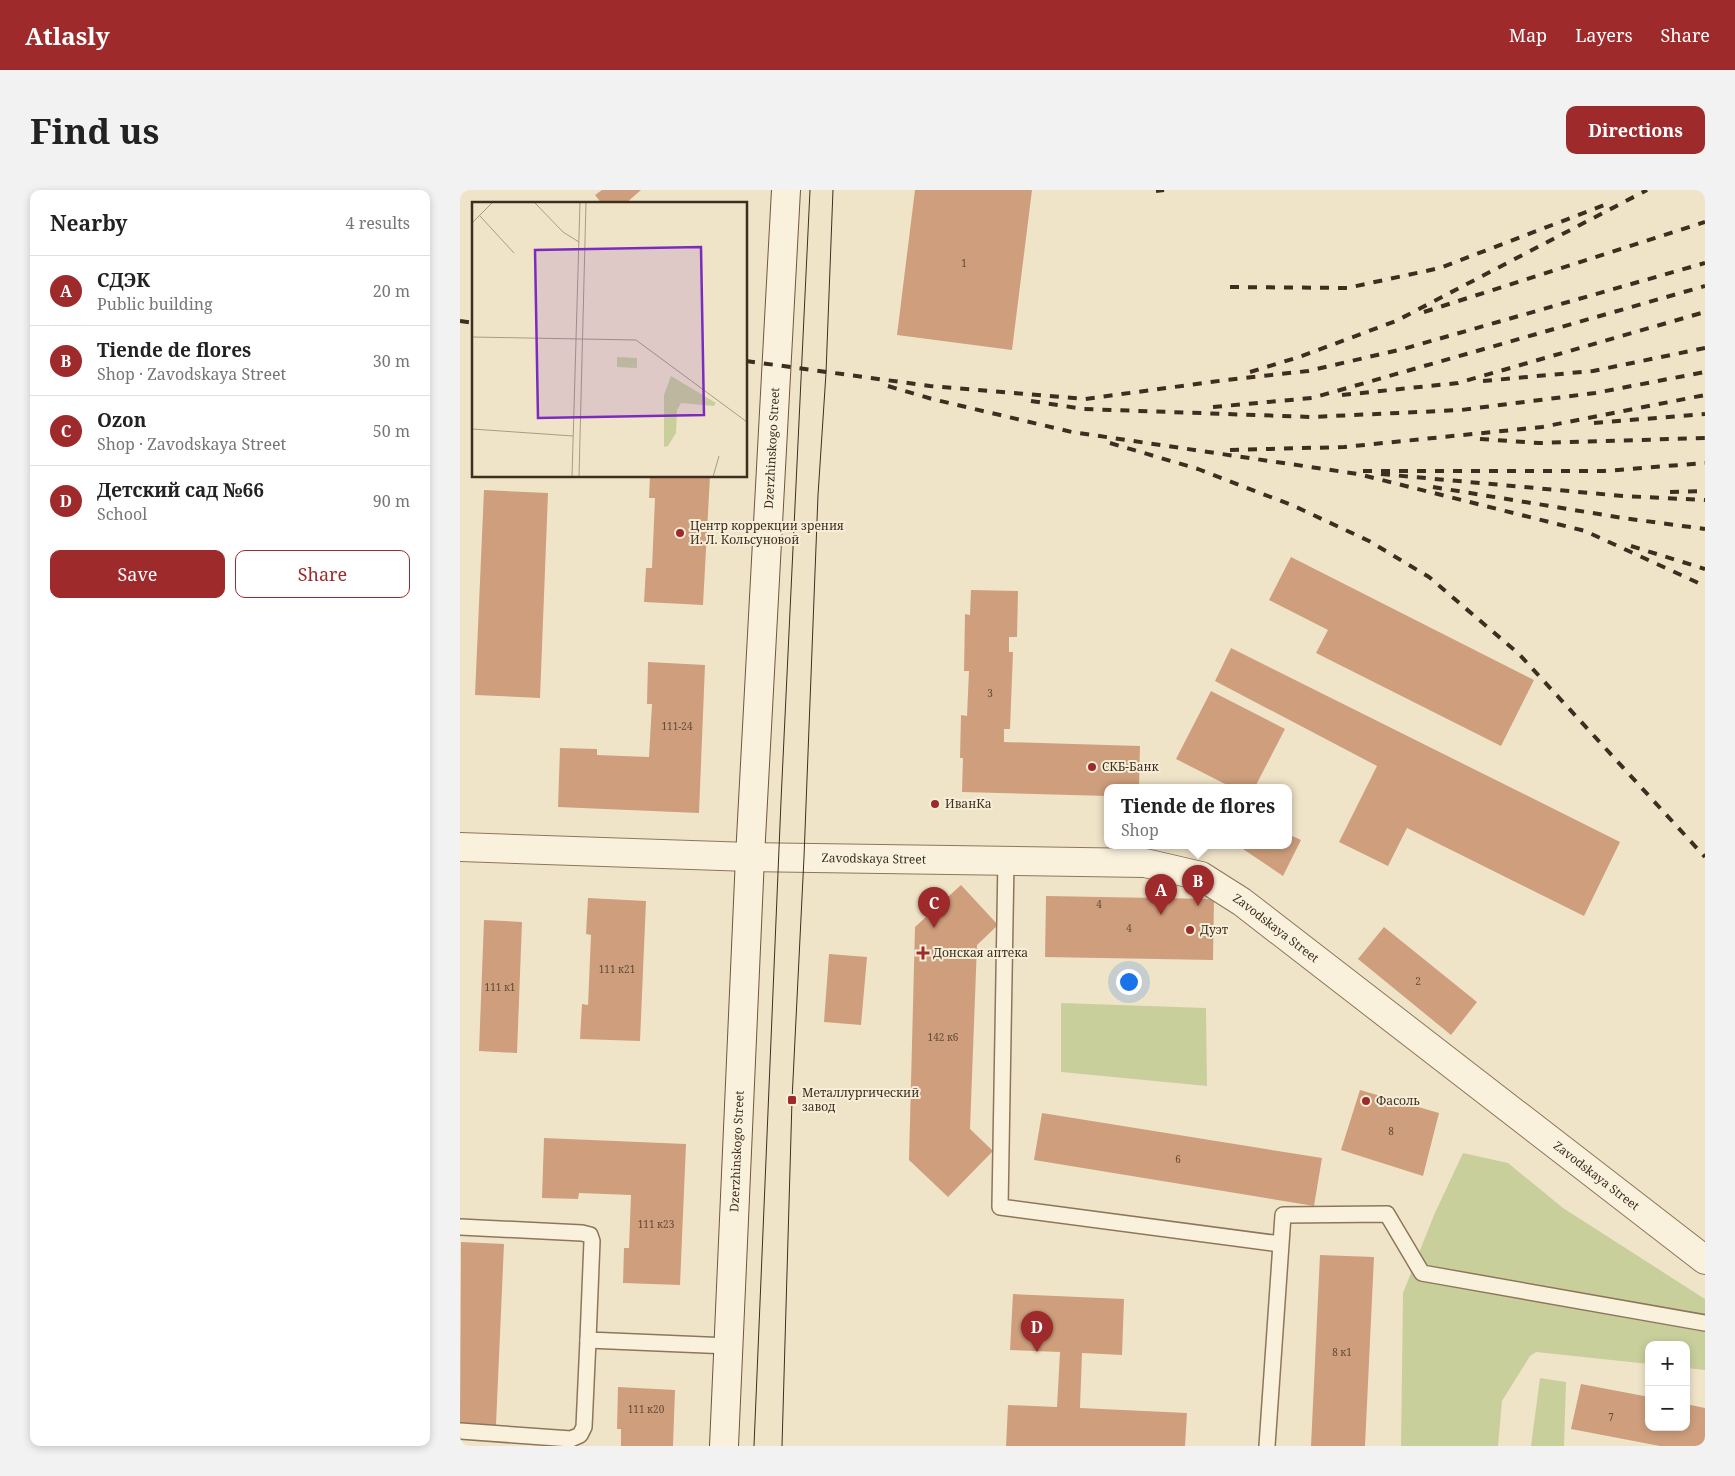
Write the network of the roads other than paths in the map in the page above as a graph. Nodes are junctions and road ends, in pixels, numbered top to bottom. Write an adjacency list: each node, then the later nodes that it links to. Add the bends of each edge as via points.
1 (786, 190): 3 (street, Dzerzhinskogo Street)
2 (460, 847): 3 (street)
3 (750, 857): 4 (street, Zavodskaya Street); 10 (street, Dzerzhinskogo Street)
4 (1006, 860): 6 (lane, via 1000,1207); 7 (street, Zavodskaya Street, via 1145,863 1201,876 1242,902)
5 (460, 1227): 9 (lane, via 590,1234)
6 (1280, 1244): 8 (lane, via 1282,1215 1387,1214 1422,1273); 13 (lane)
7 (1705, 1260)
8 (1705, 1323)
9 (588, 1340): 10 (lane); 11 (lane, via 584,1428 580,1435 572,1439)
10 (728, 1346): 12 (street, Dzerzhinskogo Street)
11 (460, 1431)
12 (724, 1446)
13 (1267, 1446)

